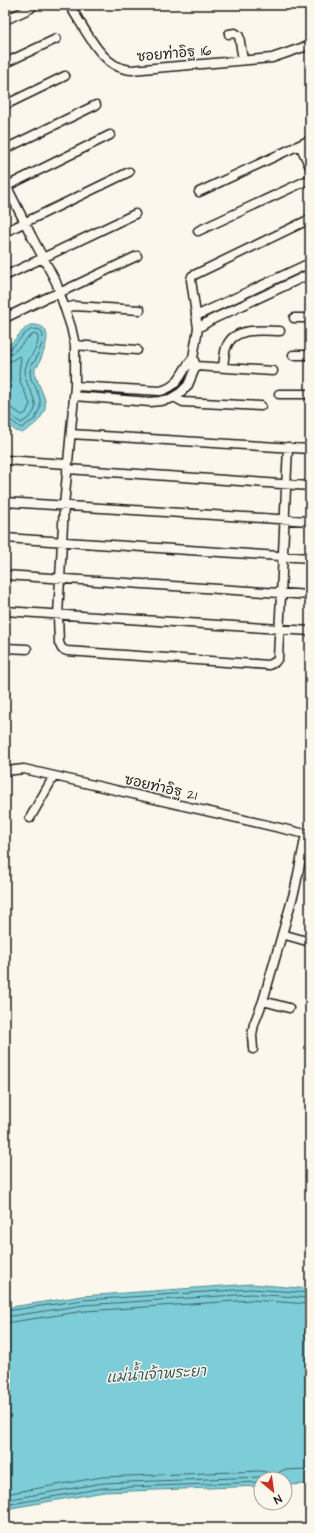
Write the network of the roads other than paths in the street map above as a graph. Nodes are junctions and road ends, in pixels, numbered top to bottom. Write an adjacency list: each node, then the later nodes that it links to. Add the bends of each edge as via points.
1 (69, 5): 7 (street, ซอยท่าอิฐ 16, via 106,59 118,67 131,70)
2 (31, 8): 3 (street)
3 (5, 20)
4 (229, 34): 7 (street, via 235,33 239,36)
5 (56, 39): 8 (street)
6 (310, 44): 7 (street, ซอยท่าอิฐ 16, via 272,58)
7 (243, 60)
8 (5, 63)
9 (64, 76): 11 (street)
10 (96, 105): 15 (street)
11 (5, 106)
12 (110, 135): 19 (street)
13 (310, 140): 14 (street)
14 (300, 145): 16 (street); 20 (street)
15 (5, 149)
16 (310, 167)
17 (129, 172): 23 (street)
18 (310, 179): 25 (street)
19 (5, 185): 23 (street)
20 (199, 192)
21 (135, 214): 27 (street)
22 (310, 219): 36 (street, via 192,276)
23 (25, 222): 24 (street); 27 (street)
24 (5, 232)
25 (198, 232)
26 (137, 256): 32 (street)
27 (43, 258): 30 (street); 32 (street)
28 (310, 263): 31 (street)
29 (310, 274): 33 (street)
30 (5, 276)
31 (251, 291): 33 (street); 36 (street)
32 (59, 293): 34 (street); 37 (street)
33 (255, 300): 40 (street)
34 (66, 308): 35 (street, via 74,306); 42 (street)
35 (140, 310)
36 (196, 316): 40 (street)
37 (5, 318)
38 (294, 318): 39 (street)
39 (310, 318)
40 (198, 328): 46 (street)
41 (280, 331): 47 (street, via 245,331 238,334 226,347)
42 (75, 345): 43 (street); 49 (street)
43 (136, 350)
44 (293, 355): 45 (street)
45 (310, 355)
46 (192, 363): 47 (street); 49 (street, via 174,385 160,391); 53 (street, via 188,385)
47 (223, 367): 48 (street)
48 (273, 371)
49 (75, 386): 52 (street)
50 (279, 394): 51 (street)
51 (310, 394)
52 (74, 396): 53 (street, via 150,402); 55 (street)
53 (174, 397): 54 (street, via 183,402)
54 (261, 406)
55 (71, 434): 56 (street); 59 (street)
56 (288, 447): 57 (street); 60 (street)
57 (310, 449)
58 (5, 460): 59 (street)
59 (67, 467): 60 (street); 63 (street)
60 (286, 484): 61 (street); 64 (street)
61 (310, 486)
62 (5, 502): 63 (street)
63 (64, 506): 64 (street); 67 (street)
64 (284, 520): 65 (street); 68 (street)
65 (310, 521)
66 (5, 538): 67 (street)
67 (62, 542): 68 (street); 71 (street)
68 (282, 556): 69 (street); 72 (street)
69 (310, 558)
70 (5, 575): 71 (street)
71 (60, 578): 72 (street); 75 (street)
72 (280, 593): 73 (street); 76 (street)
73 (310, 595)
74 (5, 611): 75 (street)
75 (58, 615): 76 (street); 76 (street, via 59,643 62,649 68,651 269,665 278,658)
76 (278, 629): 77 (street)
77 (310, 631)
78 (5, 648): 79 (street)
79 (27, 649)
80 (5, 771): 81 (street, ซอยท่าอิฐ 21, via 24,770)
81 (54, 776): 82 (street); 83 (street, ซอยท่าอิฐ 21)
82 (30, 818)
83 (308, 835): 84 (street)
84 (282, 934): 85 (street); 86 (street)
85 (310, 942)
86 (263, 1001): 87 (street); 88 (street, via 254,1024)
87 (289, 1008)
88 (253, 1048)

